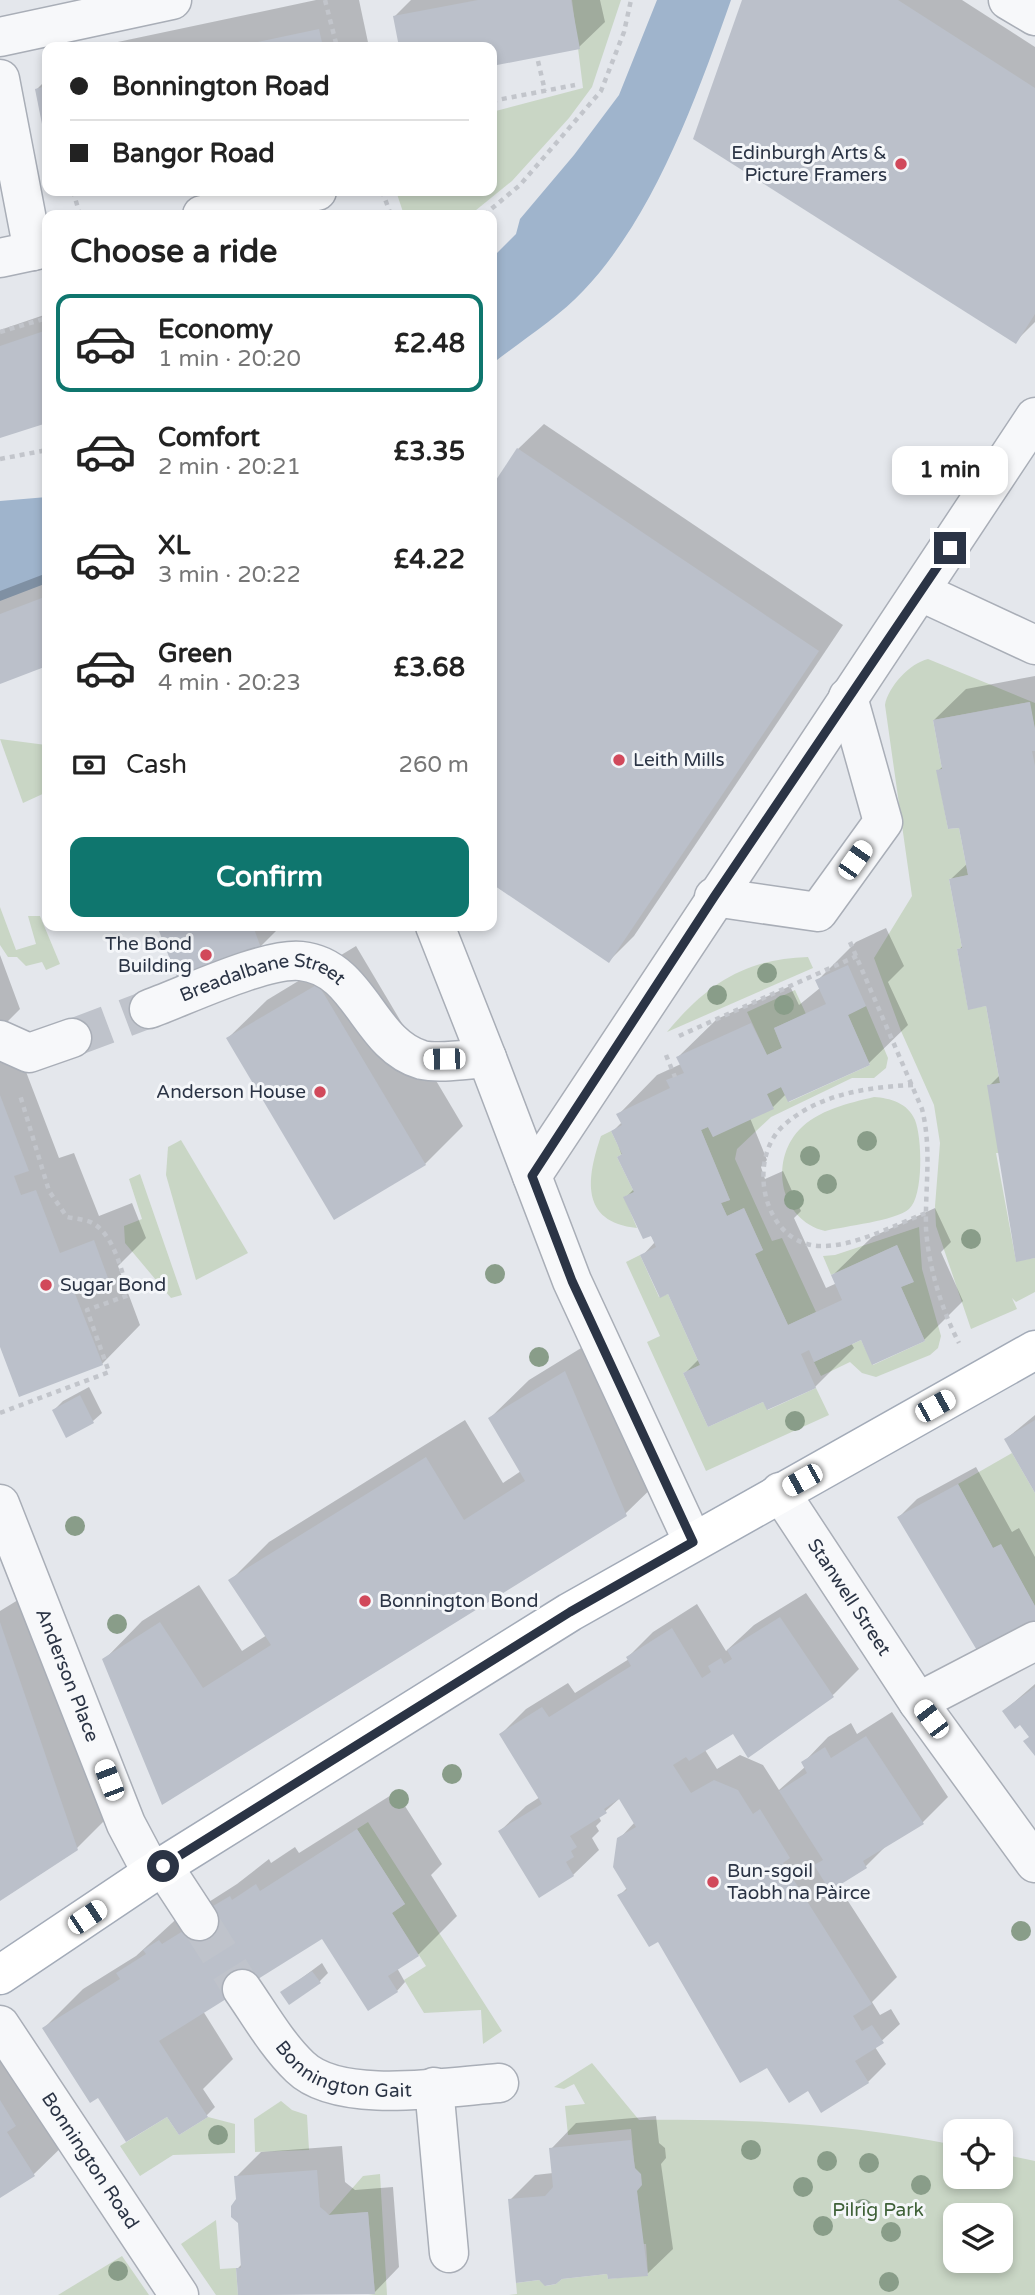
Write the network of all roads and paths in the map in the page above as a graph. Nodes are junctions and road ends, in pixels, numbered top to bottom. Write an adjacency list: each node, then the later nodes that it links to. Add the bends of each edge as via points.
1 (172, 0): 6 (street)
2 (325, 0): 7 (path)
3 (631, 0): 15 (path, via 601,91 520,185)
4 (1008, 0): 5 (street)
5 (1035, 16)
6 (0, 37)
7 (336, 42)
8 (538, 61): 11 (path)
9 (0, 79): 16 (street)
10 (575, 85): 11 (path)
11 (545, 91): 12 (path)
12 (497, 100)
13 (293, 196): 14 (street)
14 (226, 210)
15 (490, 210)
16 (27, 252)
17 (42, 319): 18 (path)
18 (0, 332)
19 (1035, 417): 22 (street)
20 (42, 451): 21 (path)
21 (0, 459)
22 (921, 592): 23 (street); 24 (street)
23 (1035, 645)
24 (848, 697): 25 (street); 26 (street, via 883,822)
25 (714, 897): 26 (street, via 818,912); 38 (street)
26 (828, 899): 28 (path)
27 (437, 931): 34 (street)
28 (857, 956): 31 (path); 36 (path)
29 (149, 1009): 34 (street, Breadalbane Street, via 274,963 303,961 340,977 403,1050 423,1060)
30 (72, 1038): 32 (street, via 29,1053)
31 (674, 1038)
32 (0, 1040)
33 (662, 1044): 35 (path)
34 (487, 1058): 38 (street)
35 (675, 1077)
36 (913, 1085): 39 (path, via 929,1134); 39 (path, via 848,1093 804,1112 771,1141 762,1185 766,1200 788,1232 817,1246 849,1241)
37 (17, 1087): 42 (path, via 49,1191 67,1217 92,1222 103,1231 129,1295 87,1310 109,1372)
38 (532, 1176): 45 (street, via 572,1281)
39 (926, 1213): 41 (path, via 938,1286 955,1335)
40 (1035, 1350): 41 (main road)
41 (979, 1381): 43 (main road)
42 (0, 1413)
43 (780, 1492): 45 (main road); 48 (street, Stanwell Street)
44 (0, 1504): 46 (street, Anderson Place)
45 (693, 1542): 50 (main road, via 570,1612)
46 (9, 1557): 50 (street, Anderson Place, via 126,1824)
47 (1035, 1641): 48 (street)
48 (918, 1702): 49 (street, Stanwell Street)
49 (1035, 1863)
50 (158, 1870): 51 (street); 52 (main road)
51 (199, 1921)
52 (0, 1975)
53 (242, 1989): 56 (street, Bonnington Gait, via 288,2053 319,2081 366,2091)
54 (0, 2025): 58 (street, Bonnington Road)
55 (499, 2083): 56 (street, Bonnington Gait)
56 (434, 2087): 57 (street, Bonnington Gait)
57 (449, 2253)
58 (179, 2295)

